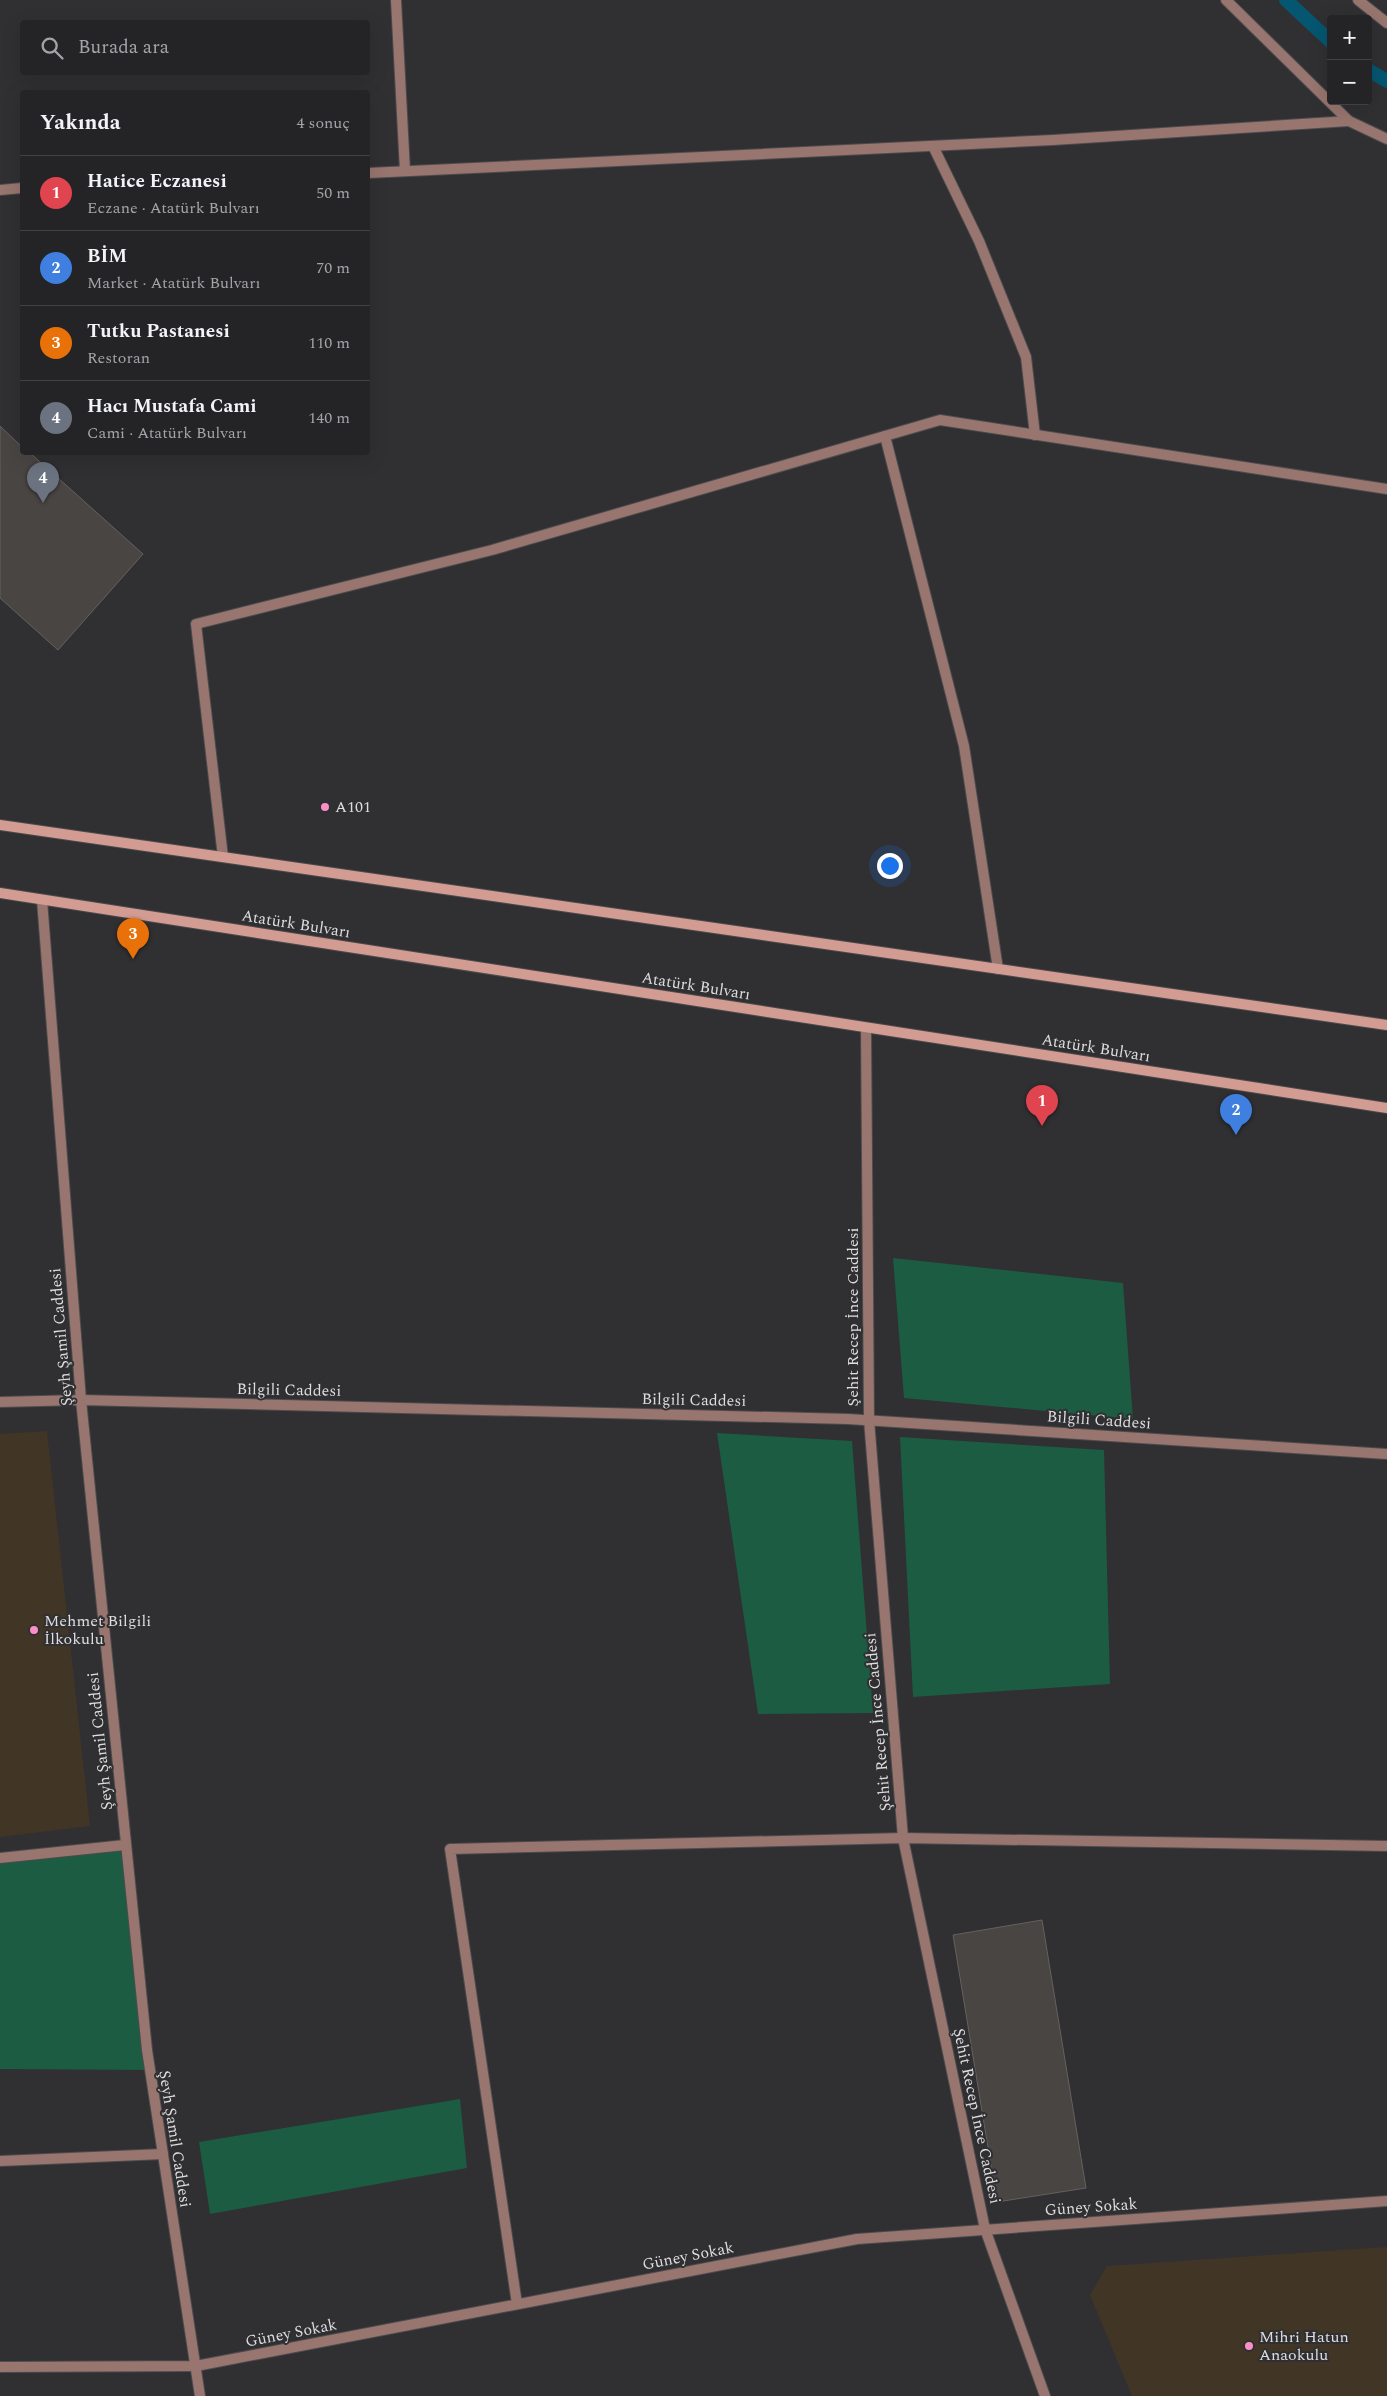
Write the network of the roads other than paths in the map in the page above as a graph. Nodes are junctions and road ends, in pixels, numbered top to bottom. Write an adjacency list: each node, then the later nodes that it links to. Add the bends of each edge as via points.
1 (396, 0): 8 (street)
2 (1226, 0): 5 (street)
3 (1358, 0): 4 (street)
4 (1387, 23)
5 (1349, 121): 6 (street); 7 (street)
6 (1387, 139)
7 (933, 146): 8 (street); 12 (street, via 979,241 1026,357)
8 (405, 171): 9 (street)
9 (370, 173)
10 (20, 188): 11 (street)
11 (0, 190)
12 (1035, 435): 13 (street, via 940,420); 14 (street)
13 (885, 436): 16 (street, via 492,550 196,624); 19 (street, via 964,746)
14 (1387, 489)
15 (0, 826): 16 (main road)
16 (223, 857): 19 (main road)
17 (0, 893): 18 (main road, Atatürk Bulvarı)
18 (42, 900): 21 (main road, Atatürk Bulvarı); 23 (street, Şeyh Şamil Caddesi)
19 (998, 969): 20 (main road)
20 (1387, 1025)
21 (866, 1028): 22 (main road, Atatürk Bulvarı); 25 (street, Şehit Recep İnce Caddesi)
22 (1387, 1108)
23 (81, 1400): 24 (street, Bilgili Caddesi); 25 (street, Bilgili Caddesi); 28 (street, Şeyh Şamil Caddesi)
24 (0, 1402)
25 (869, 1420): 26 (street, Bilgili Caddesi); 27 (street, Şehit Recep İnce Caddesi)
26 (1387, 1454)
27 (903, 1838): 29 (street); 34 (street, Şehit Recep İnce Caddesi); 35 (street, via 450,1850)
28 (126, 1845): 30 (street); 31 (street, Şeyh Şamil Caddesi, via 147,2050)
29 (1387, 1846)
30 (0, 1858)
31 (162, 2154): 32 (street); 36 (street, Şeyh Şamil Caddesi)
32 (0, 2161)
33 (1387, 2201): 34 (street, Güney Sokak)
34 (986, 2230): 35 (street, Güney Sokak, via 857,2238); 39 (street, Şehit Recep İnce Caddesi)
35 (518, 2304): 36 (street, Güney Sokak)
36 (196, 2366): 37 (street, Güney Sokak); 38 (street, Şeyh Şamil Caddesi)
37 (0, 2367)
38 (200, 2396)
39 (1045, 2396)

